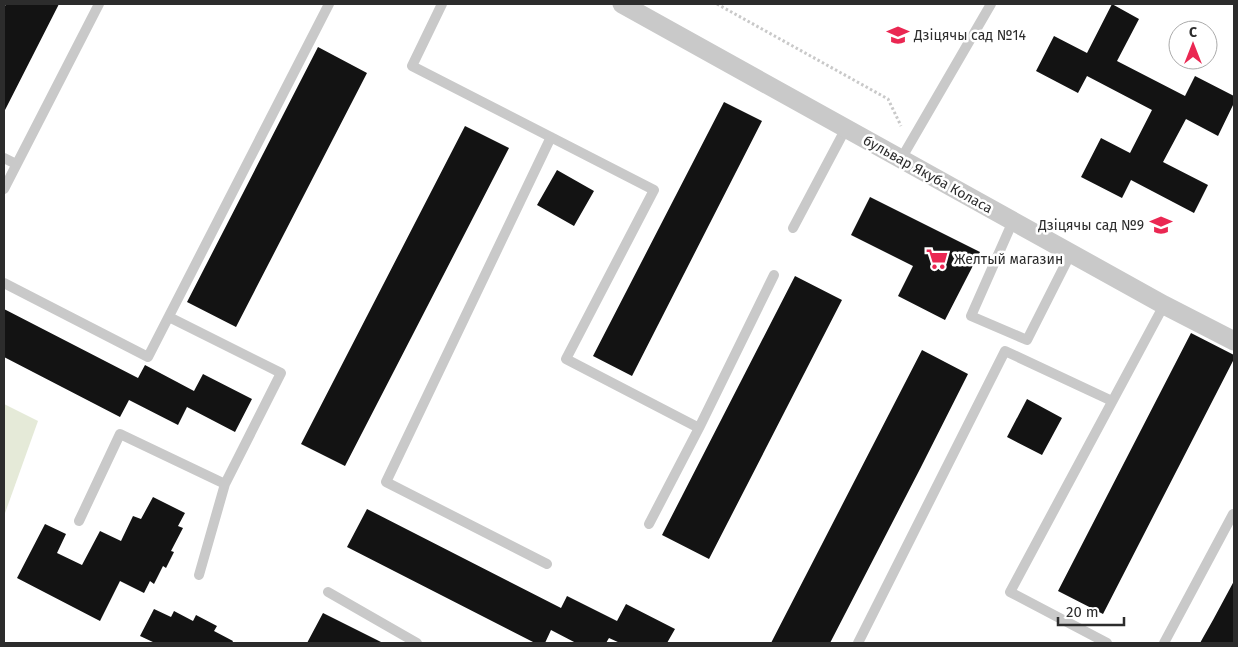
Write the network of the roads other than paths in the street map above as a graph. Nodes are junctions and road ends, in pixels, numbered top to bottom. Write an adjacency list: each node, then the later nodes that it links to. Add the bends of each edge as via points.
1 (99, 4): 10 (lane)
2 (330, 4): 18 (lane)
3 (442, 4): 7 (lane, via 412,66)
4 (622, 4): 6 (street, бульвар Якуба Коласа)
5 (991, 4): 8 (lane)
6 (846, 128): 8 (street, бульвар Якуба Коласа); 13 (lane)
7 (551, 138): 21 (lane, via 654,190 566,359); 26 (lane, via 386,482)
8 (906, 151): 12 (street, бульвар Якуба Коласа)
9 (4, 158): 10 (lane)
10 (16, 164): 11 (lane)
11 (4, 188)
12 (1013, 221): 14 (street, бульвар Якуба Коласа); 14 (lane, via 971,316 1027,340)
13 (793, 228)
14 (1070, 253): 17 (street, бульвар Якуба Коласа)
15 (774, 275): 21 (lane)
16 (4, 283): 18 (lane, via 148,357)
17 (1164, 305): 19 (street, бульвар Якуба Коласа); 20 (lane)
18 (169, 317): 22 (lane, via 281,373)
19 (1234, 341)
20 (1112, 402): 30 (lane, via 1004,351); 31 (lane, via 1010,592)
21 (699, 428): 25 (lane)
22 (226, 484): 24 (lane, via 120,434); 27 (lane)
23 (1233, 514): 32 (lane)
24 (79, 521)
25 (649, 524)
26 (547, 564)
27 (199, 575)
28 (328, 592): 29 (lane)
29 (417, 643)
30 (858, 643)
31 (1106, 643)
32 (1164, 643)

